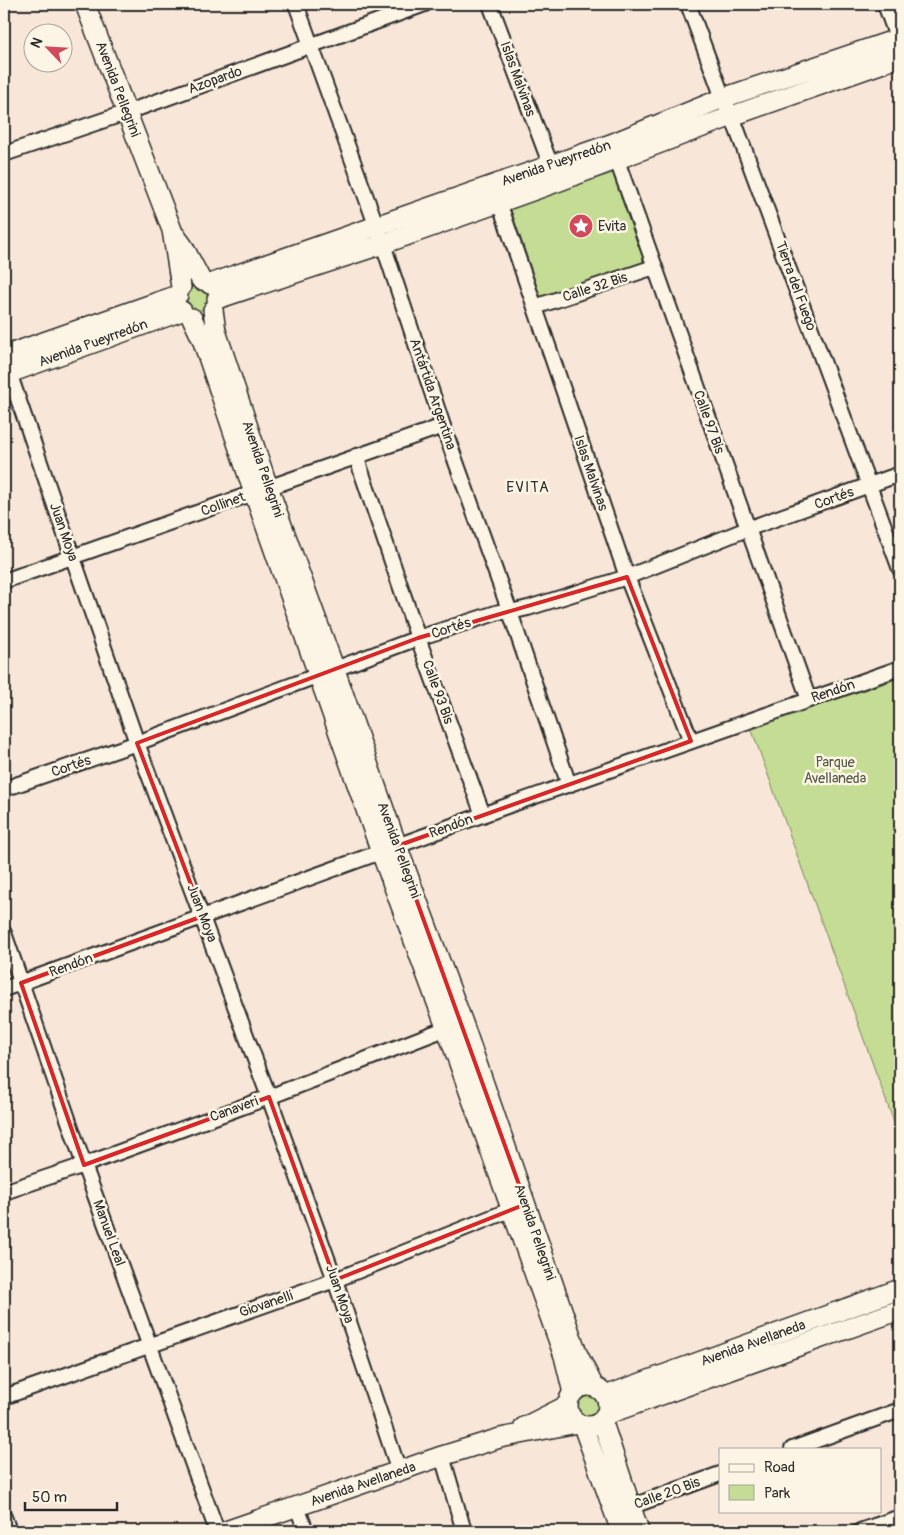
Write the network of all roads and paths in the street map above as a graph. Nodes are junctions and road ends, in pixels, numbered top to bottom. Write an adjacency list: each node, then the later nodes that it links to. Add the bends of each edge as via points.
1 (85, 4): 11 (main road, Avenida Pellegrini)
2 (296, 4): 8 (street, Antártida Argentina)
3 (425, 4): 8 (street, Azopardo)
4 (490, 4): 15 (street, Islas Malvinas)
5 (688, 4): 10 (street, Tierra del Fuego)
6 (885, 4): 7 (street)
7 (899, 41): 10 (main road, Avenida Pueyrredón)
8 (312, 44): 11 (street, Azopardo); 18 (street, Antártida Argentina)
9 (900, 57): 12 (main road, Avenida Pueyrredón)
10 (723, 98): 12 (street, Tierra del Fuego); 13 (main road, Avenida Pueyrredón)
11 (128, 112): 14 (street, Azopardo); 19 (main road, Avenida Pellegrini)
12 (732, 116): 13 (main road, Avenida Pueyrredón); 30 (street, Tierra del Fuego)
13 (614, 152): 15 (main road, Avenida Pueyrredón); 16 (main road, Avenida Pueyrredón); 21 (street, Calle 97 Bis)
14 (4, 154)
15 (550, 165): 16 (street, Islas Malvinas); 18 (main road, Avenida Pueyrredón)
16 (557, 182): 17 (main road, Avenida Pueyrredón)
17 (499, 202): 20 (main road, Avenida Pueyrredón); 25 (street, Islas Malvinas)
18 (377, 226): 20 (street, Antártida Argentina); 22 (main road, Avenida Pueyrredón)
19 (172, 230): 23 (main road, Avenida Pellegrini); 24 (main road, Avenida Pellegrini)
20 (383, 244): 22 (main road, Avenida Pueyrredón); 27 (street, Antártida Argentina)
21 (654, 267): 25 (street, Calle 32 Bis); 32 (street, Calle 97 Bis)
22 (278, 270): 23 (main road, Avenida Pueyrredón)
23 (210, 293): 24 (main road, via 190,280); 24 (main road, via 201,318); 31 (main road, Avenida Pellegrini, via 216,331)
24 (183, 303): 26 (main road, Avenida Pueyrredón); 31 (main road, Avenida Pellegrini, via 202,339)
25 (536, 307): 35 (street, Islas Malvinas)
26 (5, 365): 33 (street, Juan Moya)
27 (443, 426): 28 (street, Collinet); 37 (street, Antártida Argentina)
28 (356, 456): 31 (street, Collinet); 38 (street, Calle 93 Bis)
29 (900, 474): 30 (street, Cortés)
30 (870, 485): 32 (street, Cortés); 34 (street, Tierra del Fuego)
31 (261, 490): 33 (street, Collinet); 40 (main road, Avenida Pellegrini)
32 (747, 529): 35 (street, Cortés); 41 (street, Calle 97 Bis)
33 (73, 558): 36 (street, Collinet); 43 (street, Juan Moya)
34 (900, 569)
35 (627, 577): 37 (street, Cortés); 42 (street, Islas Malvinas)
36 (4, 581)
37 (510, 612): 38 (street, Cortés, via 499,612); 44 (street, Antártida Argentina)
38 (418, 638): 40 (street, Cortés); 46 (street, Calle 93 Bis)
39 (900, 668): 41 (street, Rendón)
40 (327, 673): 43 (street, Cortés); 47 (main road, Avenida Pellegrini)
41 (809, 700): 42 (street, Rendón)
42 (691, 741): 44 (street, Rendón)
43 (137, 742): 45 (street, Cortés); 48 (street, Juan Moya)
44 (569, 785): 46 (street, Rendón)
45 (4, 789)
46 (483, 814): 47 (street, Rendón)
47 (389, 849): 48 (street, Rendón); 52 (main road, Avenida Pellegrini)
48 (203, 916): 50 (street, Rendón); 53 (street, Juan Moya)
49 (4, 933): 50 (street, Manuel Leal)
50 (21, 983): 51 (street, Rendón); 54 (street, Manuel Leal)
51 (4, 989)
52 (455, 1025): 53 (street, Canaveri); 56 (main road, Avenida Pellegrini)
53 (269, 1096): 54 (street, Canaveri); 57 (street, Juan Moya)
54 (84, 1165): 55 (street, Canaveri); 60 (street, Manuel Leal)
55 (4, 1192)
56 (518, 1207): 57 (street, Giovanelli); 61 (main road, Avenida Pellegrini, via 577,1353); 63 (main road, Avenida Pellegrini, via 564,1356)
57 (335, 1280): 60 (street, Giovanelli); 70 (street, Juan Moya)
58 (900, 1289): 61 (main road, Avenida Avellaneda)
59 (900, 1310): 65 (main road, Avenida Avellaneda)
60 (150, 1344): 62 (street, Giovanelli); 77 (street, Manuel Leal)
61 (600, 1392): 63 (main road, via 583,1387); 65 (main road, via 607,1402)
62 (4, 1397)
63 (570, 1399): 66 (main road, via 572,1418); 67 (main road, Avenida Avellaneda)
64 (900, 1410): 68 (street)
65 (604, 1418): 66 (main road, via 590,1426); 73 (main road)
66 (580, 1424): 67 (main road, Avenida Avellaneda); 73 (main road)
67 (500, 1438): 69 (main road, Avenida Avellaneda)
68 (795, 1448)
69 (442, 1456): 70 (main road, Avenida Avellaneda); 80 (street)
70 (400, 1470): 72 (main road, Avenida Avellaneda)
71 (719, 1474): 73 (street, Calle 20 Bis)
72 (297, 1507): 78 (main road, Avenida Avellaneda); 79 (street)
73 (622, 1510): 81 (main road); 82 (main road)
74 (4, 1516): 76 (street)
75 (900, 1517): 83 (street)
76 (9, 1531)
77 (217, 1531)
78 (226, 1531)
79 (306, 1531)
80 (464, 1531)
81 (622, 1531)
82 (639, 1531)
83 (860, 1531)

